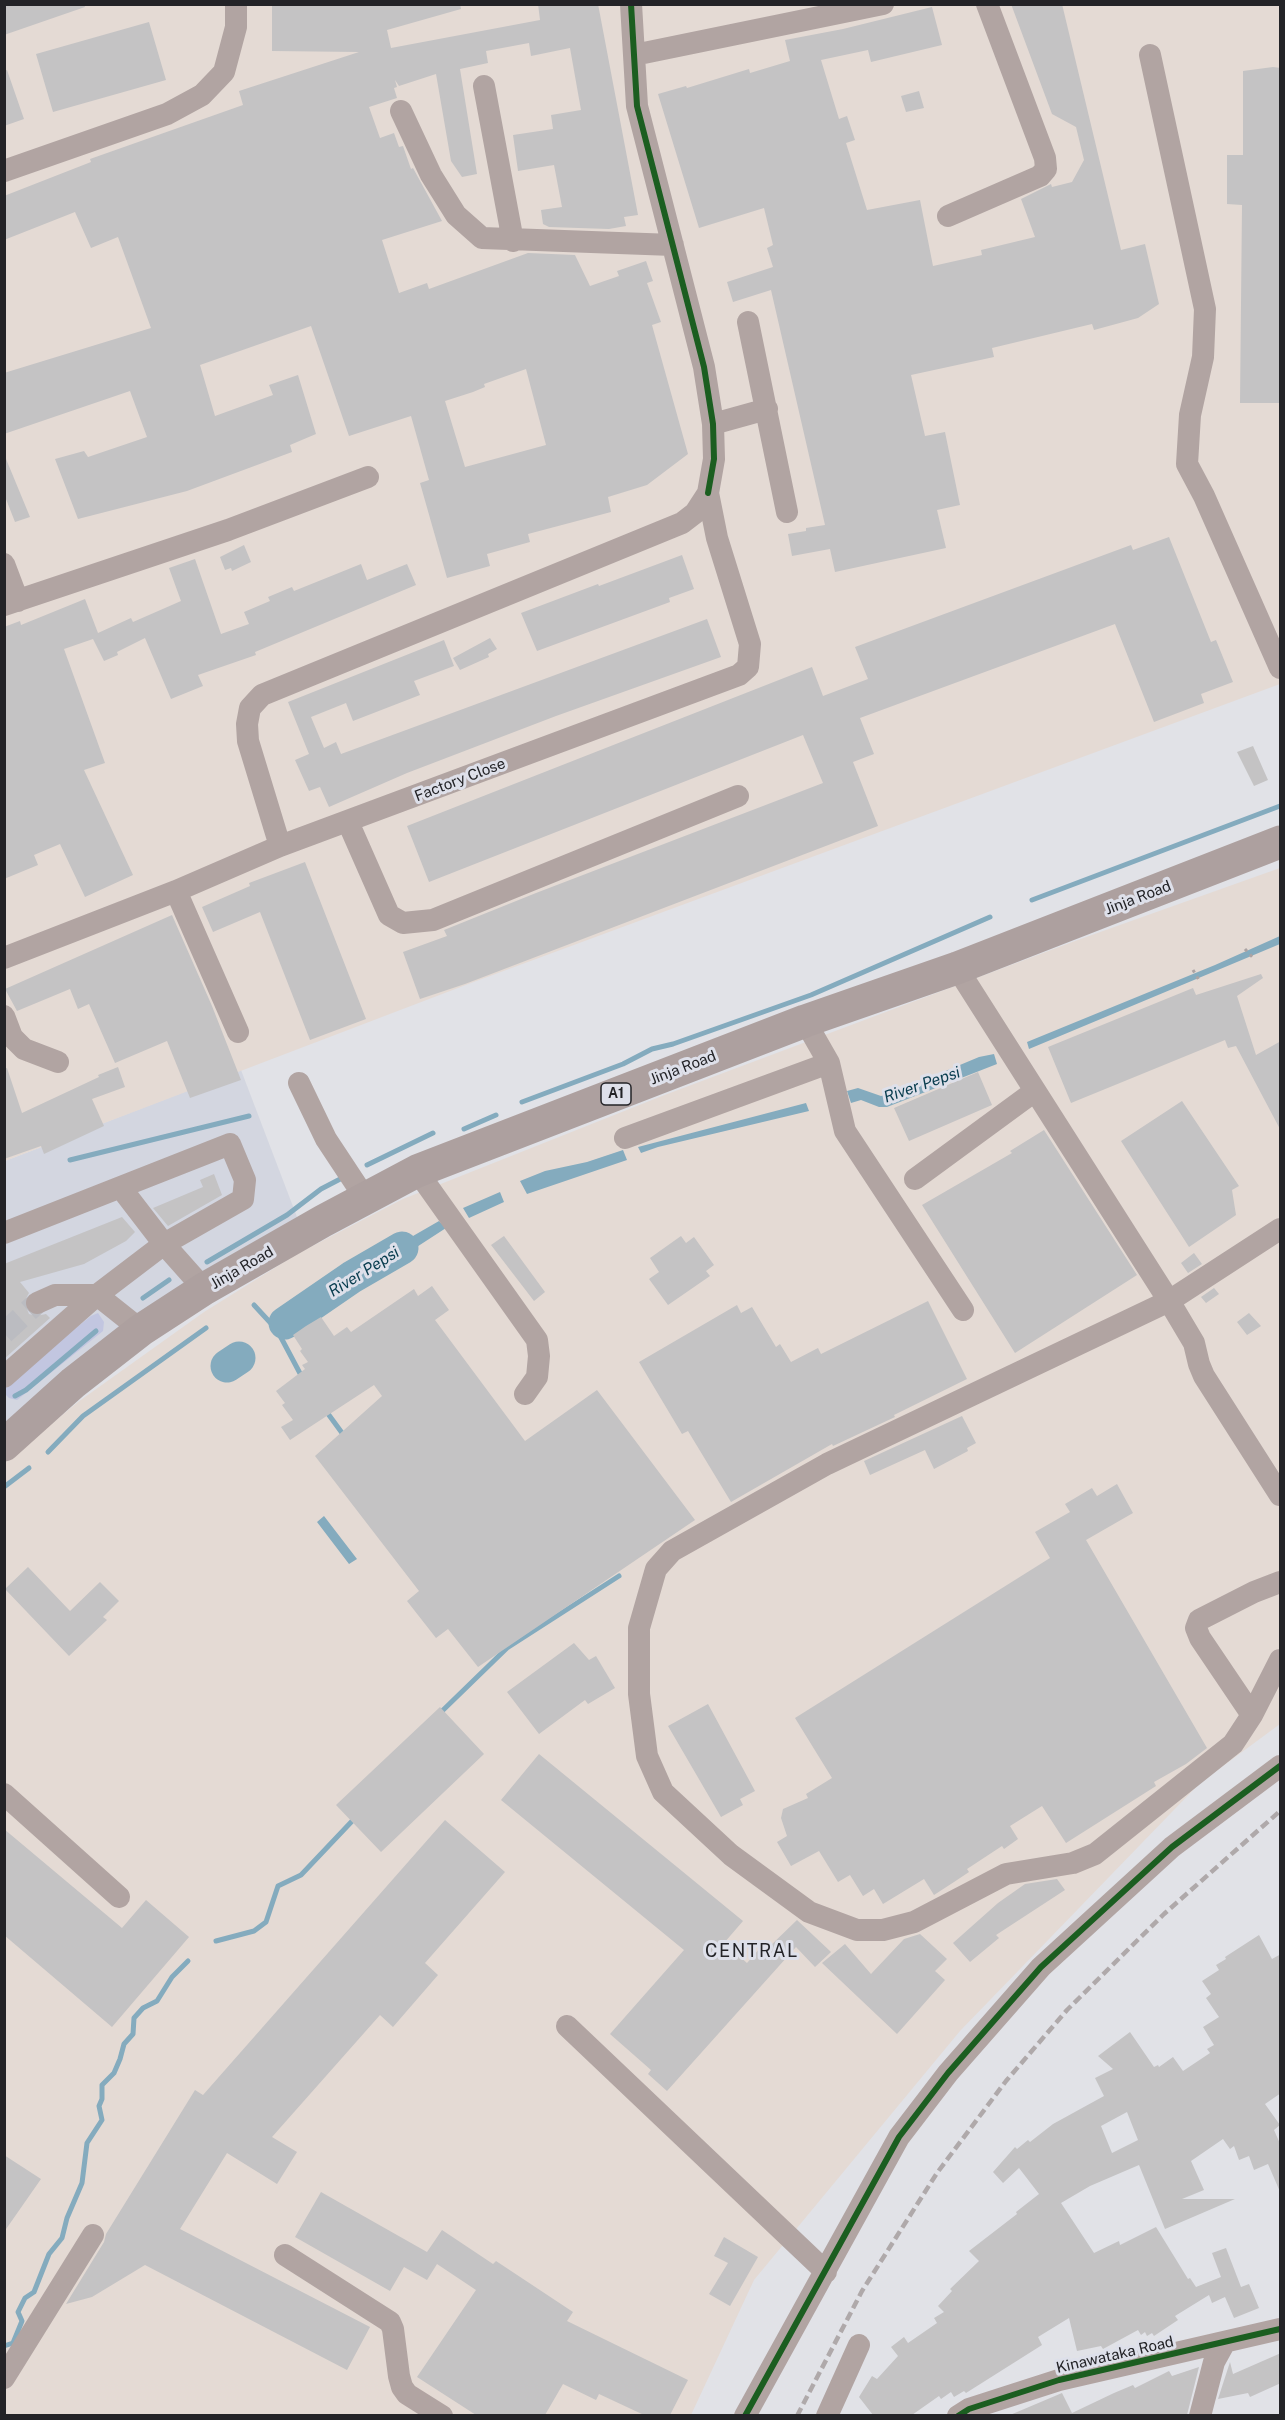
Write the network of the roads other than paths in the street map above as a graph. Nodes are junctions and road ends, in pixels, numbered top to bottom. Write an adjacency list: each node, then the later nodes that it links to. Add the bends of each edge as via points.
1 (236, 4): 9 (street, via 236,27 224,72 202,95 167,114)
2 (631, 4): 5 (street)
3 (883, 4): 5 (street)
4 (987, 4): 10 (street, via 1046,169 1040,176)
5 (634, 55): 12 (street, via 637,106)
6 (1150, 55): 21 (street, via 1205,309 1203,357 1190,415 1187,464)
7 (484, 86): 11 (street)
8 (401, 111): 11 (street, via 456,215 482,238)
9 (4, 171)
10 (948, 216)
11 (513, 241): 12 (street)
12 (673, 245): 15 (street, via 704,367)
13 (748, 322): 14 (street)
14 (767, 410): 15 (street); 18 (street)
15 (713, 424): 17 (street, via 714,459)
16 (368, 477): 20 (street, via 228,530)
17 (708, 493): 23 (street, Factory Close, via 717,538 750,644 748,667 739,675); 25 (street, via 695,513 682,523 262,695 250,708 249,741)
18 (787, 512)
19 (4, 564): 20 (street)
20 (11, 603)
21 (1281, 668)
22 (738, 796): 23 (street, via 433,920 403,923 388,915)
23 (348, 822): 25 (street, Factory Close)
24 (1281, 842): 28 (highway, Jinja Road / A1)
25 (280, 846): 26 (street, Factory Close)
26 (176, 891): 27 (street, Factory Close); 31 (street)
27 (4, 958)
28 (957, 968): 30 (highway, Jinja Road / A1); 35 (street)
29 (4, 1016): 32 (street, via 12,1037 24,1049)
30 (805, 1021): 33 (street); 37 (highway, Jinja Road / A1)
31 (238, 1032)
32 (58, 1062)
33 (829, 1063): 36 (street); 49 (street, via 845,1131)
34 (299, 1083): 40 (street, via 326,1139)
35 (1035, 1091): 38 (street); 47 (street)
36 (625, 1138)
37 (417, 1171): 40 (highway, Jinja Road / A1); 52 (street, via 537,1340 537,1377)
38 (915, 1179)
39 (123, 1190): 42 (street); 43 (street); 44 (street); 44 (street, via 230,1144 245,1180 243,1199)
40 (365, 1198): 45 (highway, Jinja Road / A1)
41 (1281, 1229): 47 (street)
42 (4, 1233)
43 (4, 1244)
44 (164, 1244): 45 (street); 46 (street)
45 (204, 1289): 50 (highway, Jinja Road / A1)
46 (97, 1295): 48 (street, via 55,1295); 50 (street); 51 (street)
47 (1169, 1301): 54 (street, via 1194,1342 1204,1376); 57 (street, via 827,1464 672,1551 656,1569 639,1628 639,1694 646,1756 663,1792 748,1868 809,1912 857,1930 883,1930 914,1922 1006,1874 1073,1863 1095,1854 1233,1744)
48 (37, 1303)
49 (963, 1310)
50 (141, 1330): 53 (highway, Jinja Road / A1)
51 (4, 1377)
52 (525, 1394)
53 (6, 1439)
54 (1281, 1495)
55 (1281, 1582): 57 (street, via 1199,1620 1196,1628)
56 (1281, 1660): 57 (street)
57 (1252, 1715)
58 (1281, 1766): 64 (street, via 1172,1847 1041,1967 948,2073 899,2137)
59 (4, 1794): 60 (street)
60 (119, 1897)
61 (567, 2026): 64 (street)
62 (93, 2235): 68 (street)
63 (285, 2255): 70 (street, via 390,2322 402,2387)
64 (826, 2272): 71 (street)
65 (1281, 2329): 66 (street, Kinawataka Road)
66 (1224, 2342): 69 (street, Kinawataka Road, via 1059,2380); 73 (street, via 1214,2362)
67 (859, 2344): 72 (street)
68 (4, 2378)
69 (966, 2413)
70 (442, 2415)
71 (745, 2415)
72 (827, 2415)
73 (1200, 2415)

